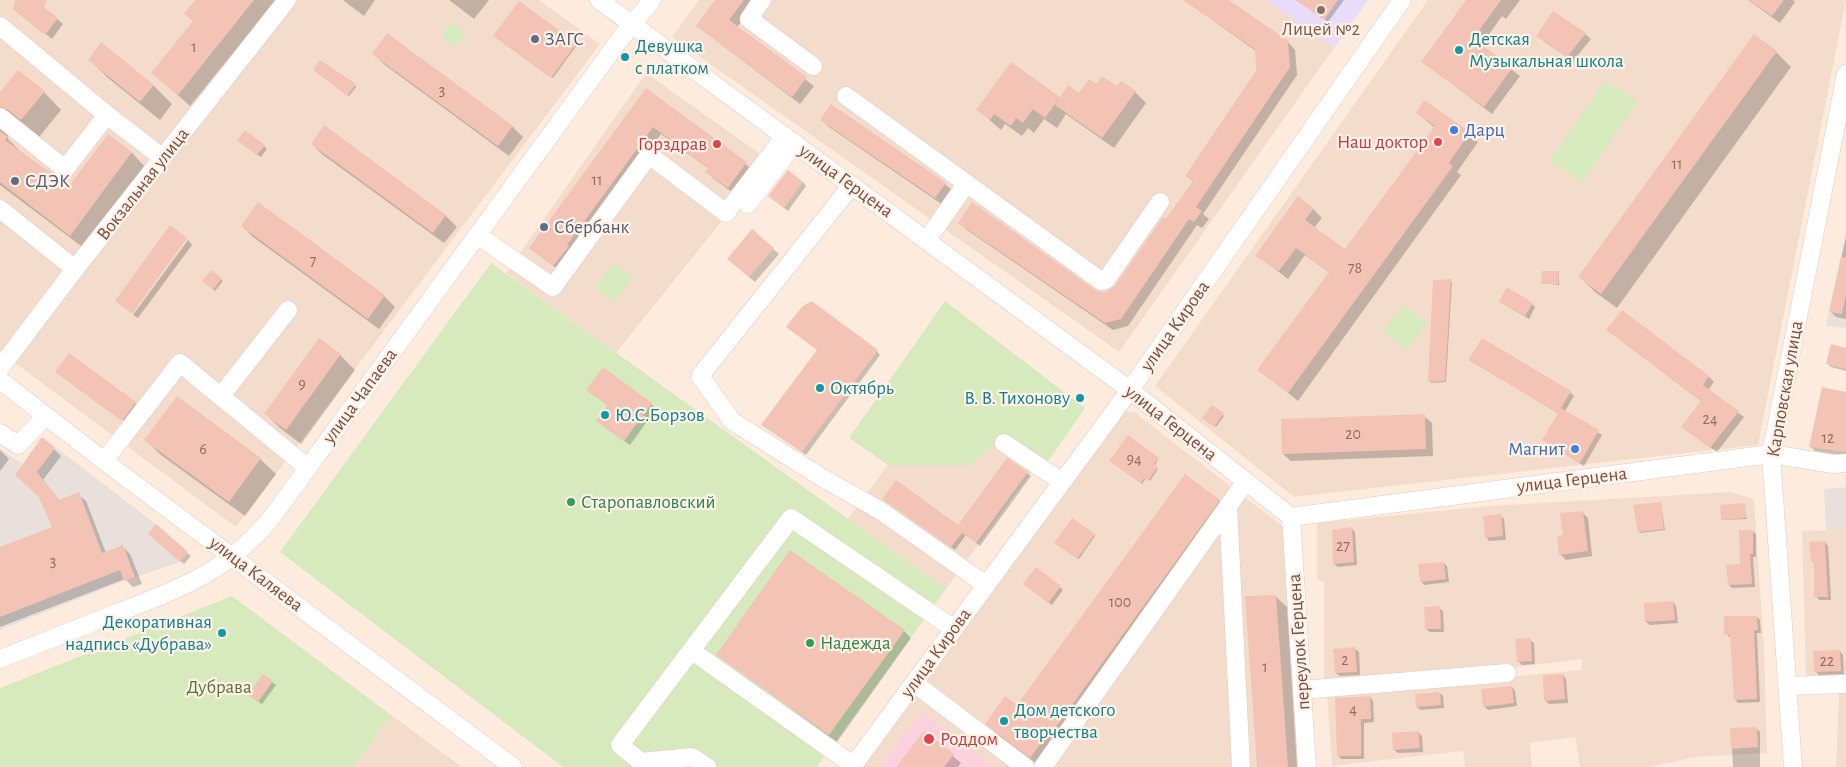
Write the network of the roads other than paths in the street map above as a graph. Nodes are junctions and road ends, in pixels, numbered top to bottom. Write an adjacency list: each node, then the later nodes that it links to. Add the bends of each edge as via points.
1 (286, 0): 14 (street, Вокзальная улица)
2 (598, 0): 6 (street, улица Герцена)
3 (652, 0): 6 (street, улица Чапаева)
4 (762, 0): 8 (street, via 749,19)
5 (1402, 0): 26 (street, улица Кирова)
6 (632, 24): 13 (street, улица Герцена); 20 (street, улица Чапаева)
7 (0, 26): 11 (street)
8 (813, 66)
9 (1846, 74): 31 (street, Карповская улица)
10 (846, 96): 15 (street)
11 (106, 115): 12 (street, via 64,169); 14 (street)
12 (0, 117)
13 (790, 140): 16 (street, улица Герцена); 18 (street); 20 (street, via 726,213 649,154 553,287)
14 (164, 158): 22 (street, Вокзальная улица)
15 (966, 184): 17 (street, via 1104,281); 21 (street)
16 (852, 185): 21 (street, улица Герцена); 40 (street, via 700,376 732,421 881,511)
17 (1160, 202)
18 (748, 204)
19 (0, 209): 22 (street)
20 (477, 235): 34 (street, улица Чапаева)
21 (926, 240): 26 (street, улица Герцена)
22 (75, 268): 24 (street, Вокзальная улица)
23 (288, 310): 27 (street)
24 (0, 368)
25 (0, 380): 28 (street, улица Каляева)
26 (1130, 390): 35 (street, улица Герцена); 36 (street, улица Кирова)
27 (220, 396): 32 (street, via 180,363); 34 (street)
28 (46, 416): 29 (street, via 18,445); 32 (street, улица Каляева)
29 (0, 433)
30 (1004, 443): 36 (street)
31 (1771, 454): 33 (street, улица Герцена, via 1833,464); 38 (street, улица Герцена); 47 (street, Карповская улица)
32 (104, 461): 39 (street, улица Каляева)
33 (1846, 463)
34 (308, 468): 39 (street, улица Чапаева, via 262,530)
35 (1246, 481): 37 (street); 38 (street, улица Герцена)
36 (1062, 482): 40 (street, улица Кирова)
37 (1228, 506): 54 (street); 55 (street)
38 (1291, 516): 48 (street, переулок Герцена)
39 (233, 557): 43 (street, улица Чапаева, via 184,586); 51 (street, улица Каляева)
40 (986, 585): 41 (street, улица Кирова)
41 (954, 630): 42 (street, via 791,518); 45 (street, улица Кирова)
42 (692, 651): 49 (street, via 620,745); 50 (street)
43 (0, 659)
44 (1507, 673): 48 (street)
45 (914, 683): 50 (street, улица Кирова); 53 (street)
46 (1846, 684): 47 (street)
47 (1787, 686): 57 (street, Карповская улица)
48 (1302, 690): 56 (street, переулок Герцена)
49 (639, 765): 52 (street, via 692,757)
50 (852, 766)
51 (514, 767)
52 (707, 767)
53 (1025, 767)
54 (1043, 767)
55 (1241, 767)
56 (1307, 767)
57 (1793, 767)

